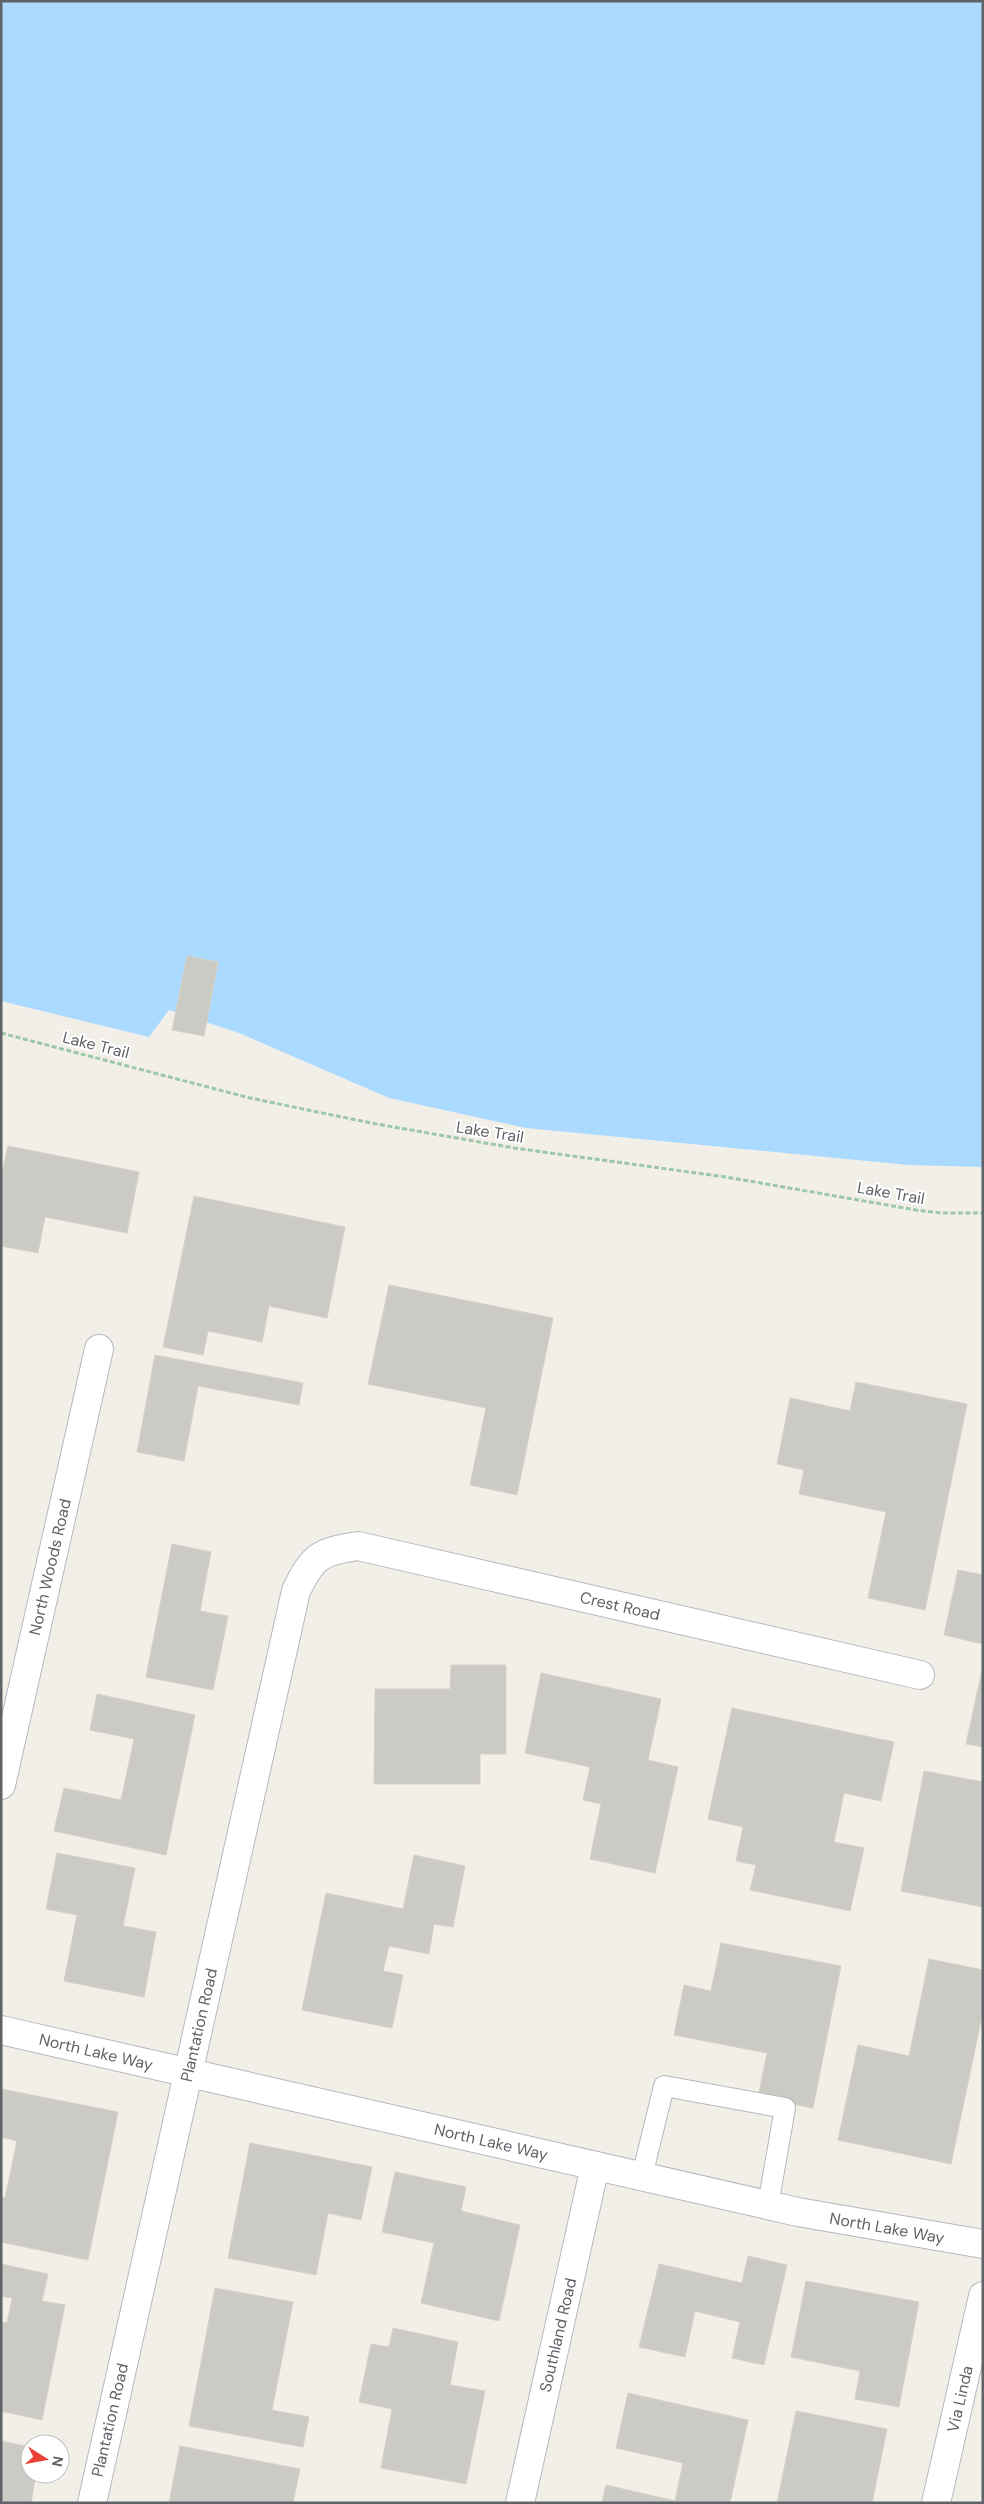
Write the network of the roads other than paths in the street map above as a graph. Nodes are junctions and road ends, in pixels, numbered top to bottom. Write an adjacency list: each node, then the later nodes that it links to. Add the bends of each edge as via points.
1 (99, 1348): 4 (street, North Woods Road)
2 (322, 1556): 3 (street, Crest Road, via 331,1550 358,1546); 6 (street, Plantation Road, via 308,1566 296,1591)
3 (920, 1675)
4 (1, 1785)
5 (1, 2030): 6 (street, North Lake Way)
6 (188, 2073): 7 (street, North Lake Way); 12 (street, Plantation Road)
7 (595, 2166): 8 (street, North Lake Way); 13 (street, Southland Road)
8 (642, 2176): 9 (street, North Lake Way); 9 (lane, via 664,2086 785,2108)
9 (768, 2205): 10 (street, North Lake Way)
10 (983, 2244)
11 (983, 2296): 14 (street, Via Linda)
12 (92, 2503)
13 (520, 2503)
14 (936, 2503)

